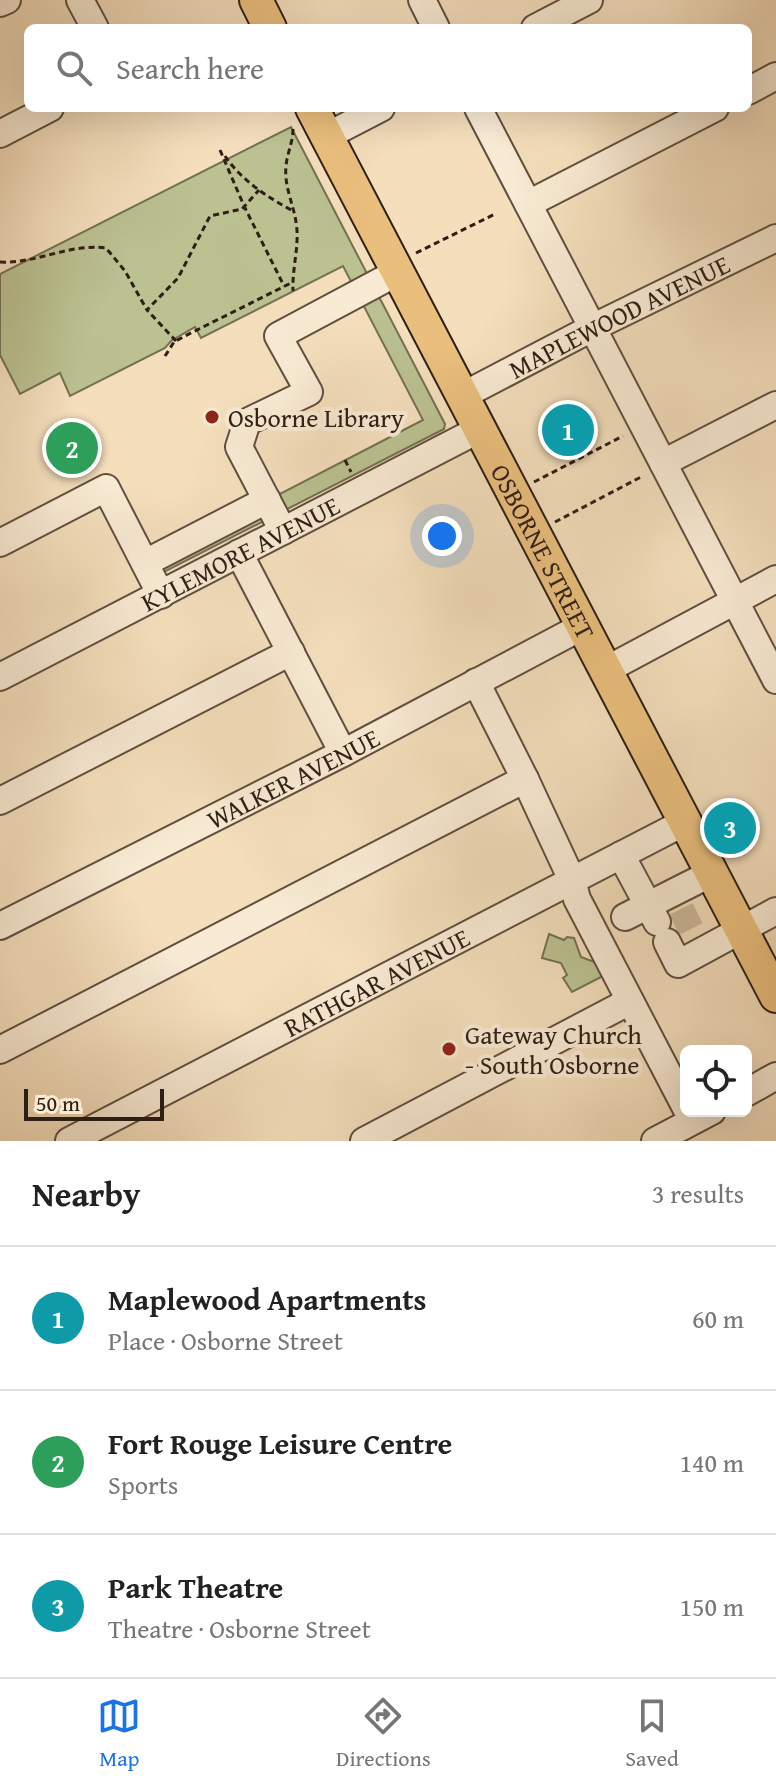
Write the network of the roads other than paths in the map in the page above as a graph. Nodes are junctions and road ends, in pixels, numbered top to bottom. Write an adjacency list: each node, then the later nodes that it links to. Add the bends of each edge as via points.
1 (7, 0): 6 (street)
2 (80, 0): 7 (street)
3 (256, 0): 8 (main road)
4 (422, 0): 9 (street)
5 (589, 0): 10 (street)
6 (0, 3)
7 (93, 24)
8 (268, 24)
9 (434, 24)
10 (543, 24)
11 (776, 76): 12 (street)
12 (752, 89)
13 (42, 112): 18 (street)
14 (361, 112): 17 (street)
15 (480, 112): 19 (street)
16 (707, 112): 19 (street)
17 (310, 123): 21 (main road, OSBORNE STREET)
18 (0, 134)
19 (528, 204): 22 (street)
20 (776, 238): 22 (street, MAPLEWOOD AVENUE)
21 (406, 263): 23 (main road, OSBORNE STREET); 27 (street, via 278,336 309,392 247,422 239,447)
22 (594, 327): 23 (street, MAPLEWOOD AVENUE); 26 (street)
23 (462, 396): 25 (main road, OSBORNE STREET)
24 (776, 405): 26 (street)
25 (480, 429): 28 (street, KYLEMORE AVENUE); 35 (main road, OSBORNE STREET)
26 (663, 463): 34 (street)
27 (267, 500): 28 (street); 31 (street)
28 (283, 531): 30 (street, KYLEMORE AVENUE)
29 (0, 543): 31 (street, via 106,488)
30 (239, 553): 33 (street, KYLEMORE AVENUE); 36 (street)
31 (145, 563): 33 (street)
32 (776, 579): 34 (street)
33 (161, 595): 38 (street, KYLEMORE AVENUE)
34 (736, 601): 37 (street); 39 (street)
35 (583, 626): 37 (main road, OSBORNE STREET); 40 (street, WALKER AVENUE)
36 (291, 652): 41 (street); 43 (street)
37 (606, 670): 44 (main road, OSBORNE STREET)
38 (0, 677)
39 (776, 680)
40 (476, 682): 41 (street, WALKER AVENUE); 42 (street)
41 (343, 753): 51 (street, WALKER AVENUE)
42 (525, 779): 47 (street); 55 (street)
43 (0, 801)
44 (685, 822): 45 (street, RATHGAR AVENUE); 46 (main road, OSBORNE STREET)
45 (621, 855): 47 (street, RATHGAR AVENUE); 50 (street)
46 (712, 873): 49 (street); 52 (main road, OSBORNE STREET)
47 (572, 880): 54 (street); 59 (street, RATHGAR AVENUE)
48 (776, 911): 52 (street)
49 (687, 920): 50 (street); 50 (street, via 678,964); 52 (street)
50 (649, 922)
51 (0, 926)
52 (741, 929): 53 (main road, OSBORNE STREET)
53 (776, 996)
54 (630, 1001): 58 (street); 60 (street)
55 (0, 1050)
56 (776, 1076): 57 (street)
57 (752, 1090)
58 (696, 1118): 61 (street)
59 (69, 1141)
60 (364, 1141)
61 (655, 1141)

